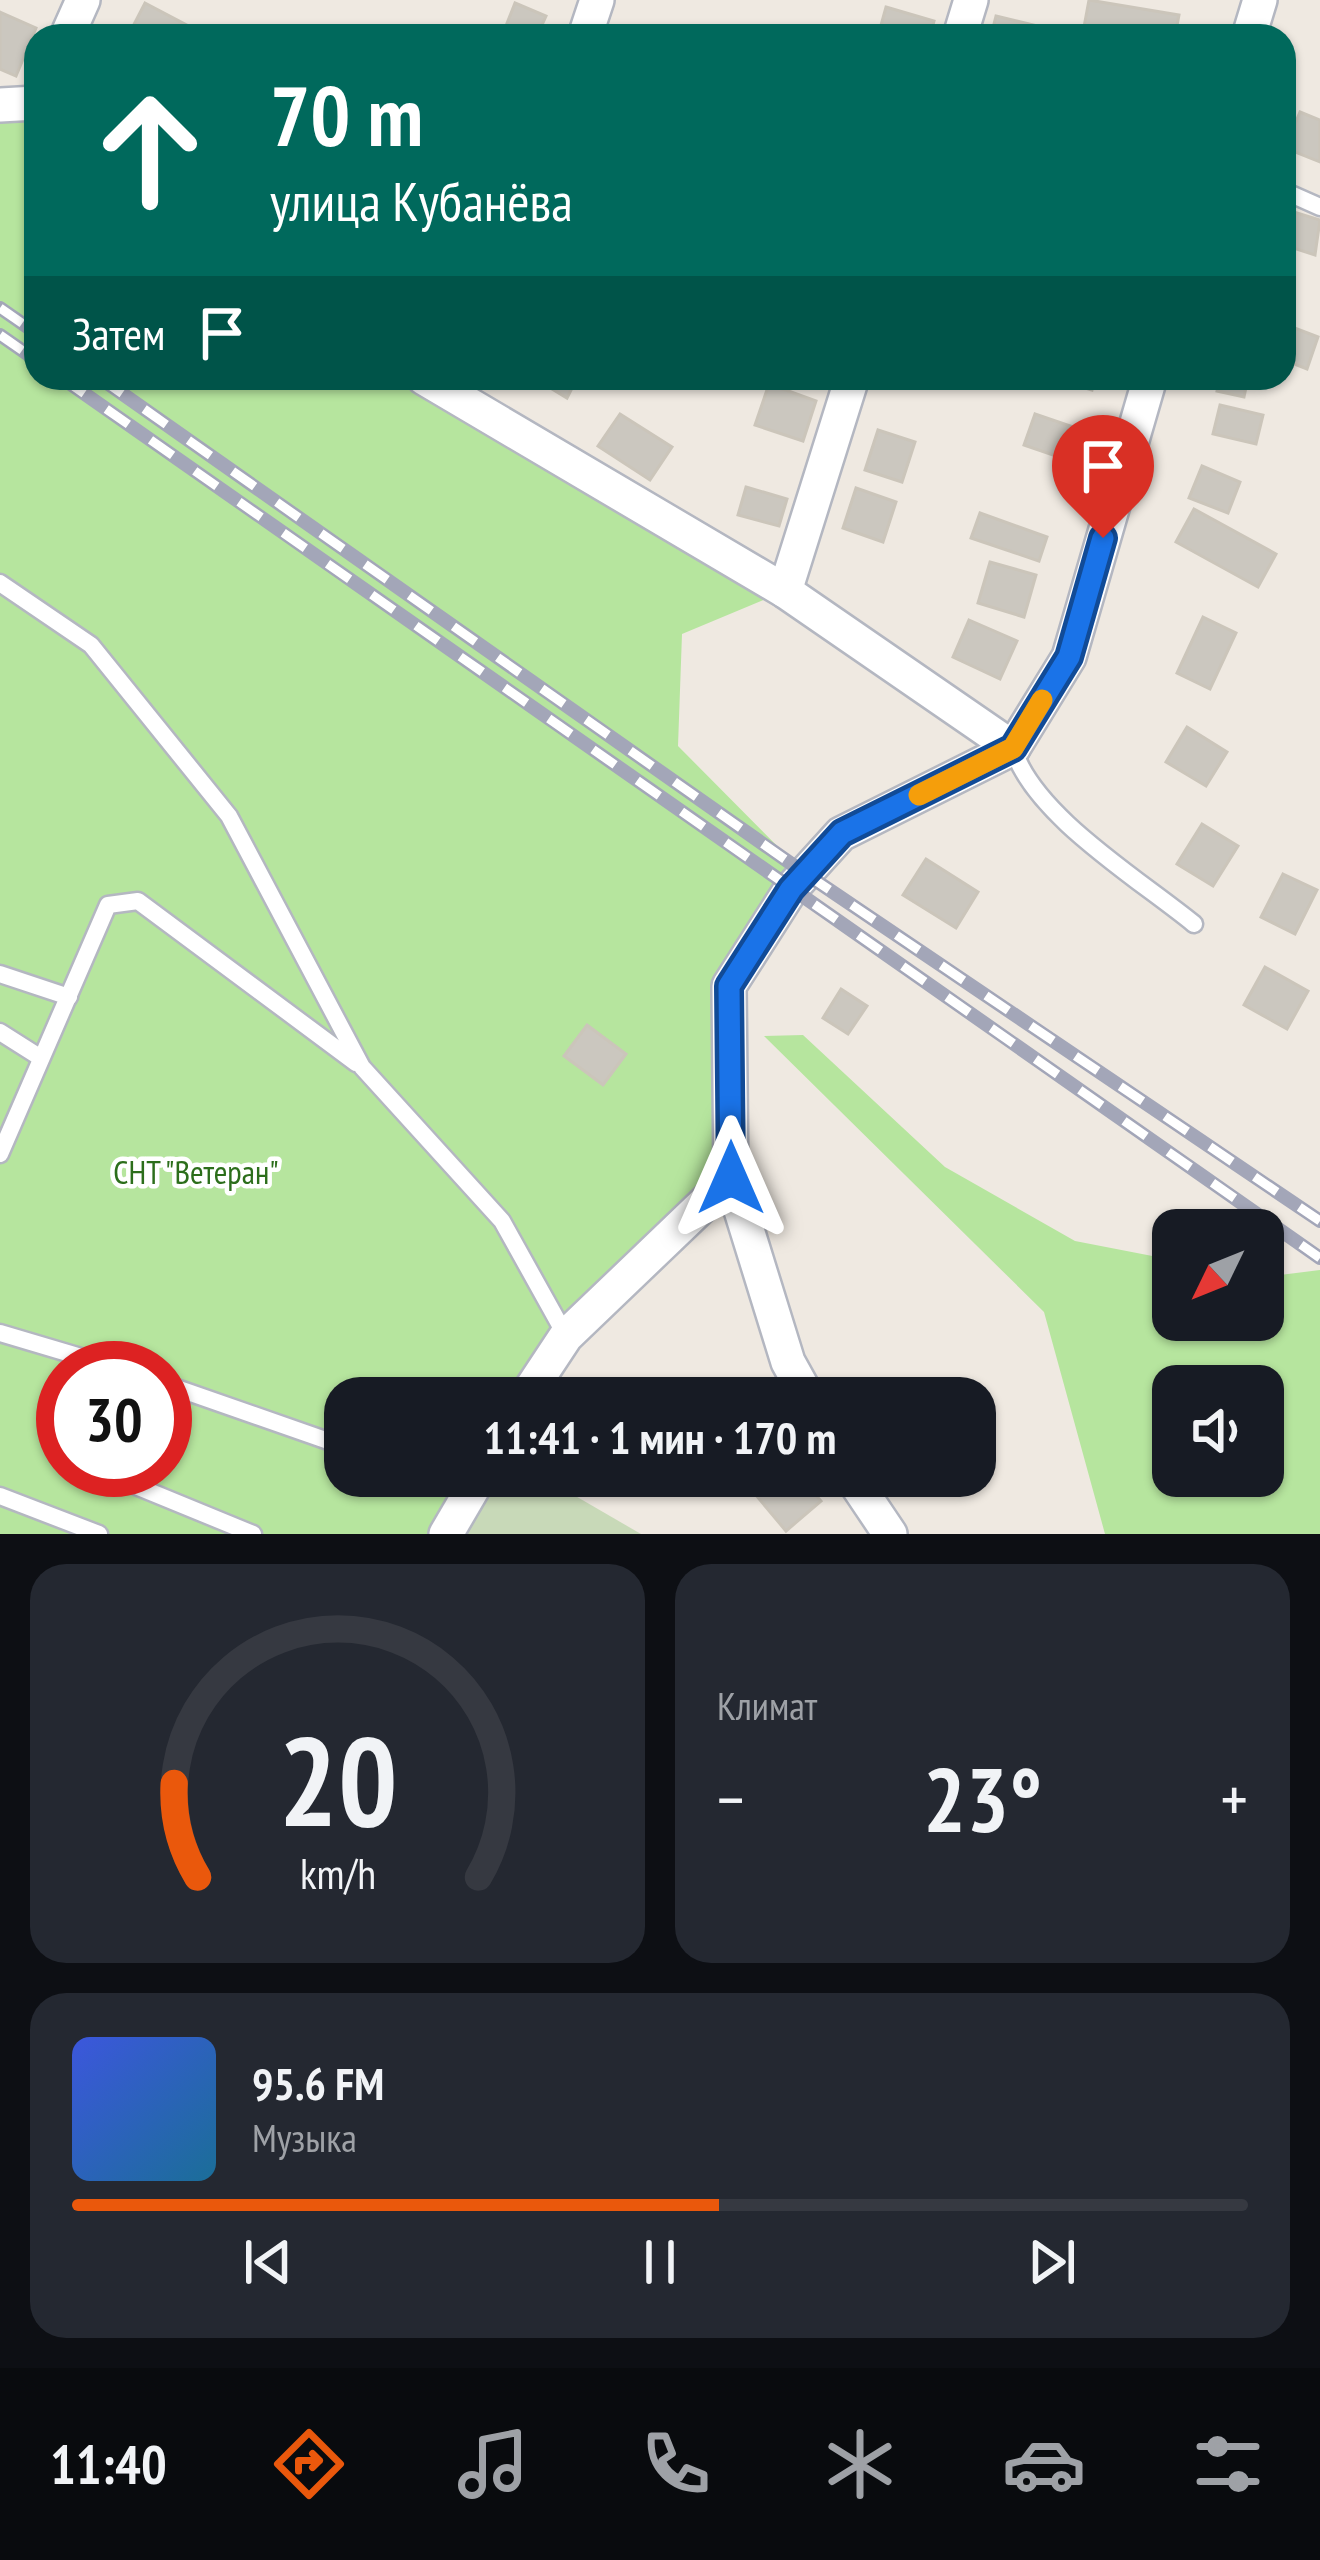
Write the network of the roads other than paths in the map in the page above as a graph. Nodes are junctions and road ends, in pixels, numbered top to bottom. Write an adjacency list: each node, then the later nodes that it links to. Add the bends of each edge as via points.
1 (848, 390): 5 (street)
2 (1147, 390): 6 (street, via 1069,657)
3 (467, 391): 5 (street)
4 (0, 583): 12 (lane, via 91,645 229,816)
5 (785, 591): 6 (street)
6 (1013, 748): 7 (lane, via 1021,775 1046,803); 14 (street, via 842,833 803,872 729,986)
7 (1194, 924)
8 (0, 974): 9 (lane)
9 (69, 997): 11 (lane); 12 (lane, via 108,904 138,901)
10 (0, 1032): 11 (lane)
11 (40, 1058): 13 (lane)
12 (362, 1067): 16 (lane, via 502,1220)
13 (0, 1154)
14 (731, 1178): 16 (street); 19 (street)
15 (0, 1333): 17 (lane)
16 (566, 1336): 18 (street)
17 (36, 1344)
18 (539, 1377)
19 (796, 1377)
20 (192, 1393): 21 (lane)
21 (324, 1440)
22 (0, 1496): 26 (lane)
23 (163, 1497): 27 (lane)
24 (468, 1497): 28 (street)
25 (865, 1497): 29 (street)
26 (99, 1534)
27 (253, 1534)
28 (446, 1534)
29 (890, 1534)

